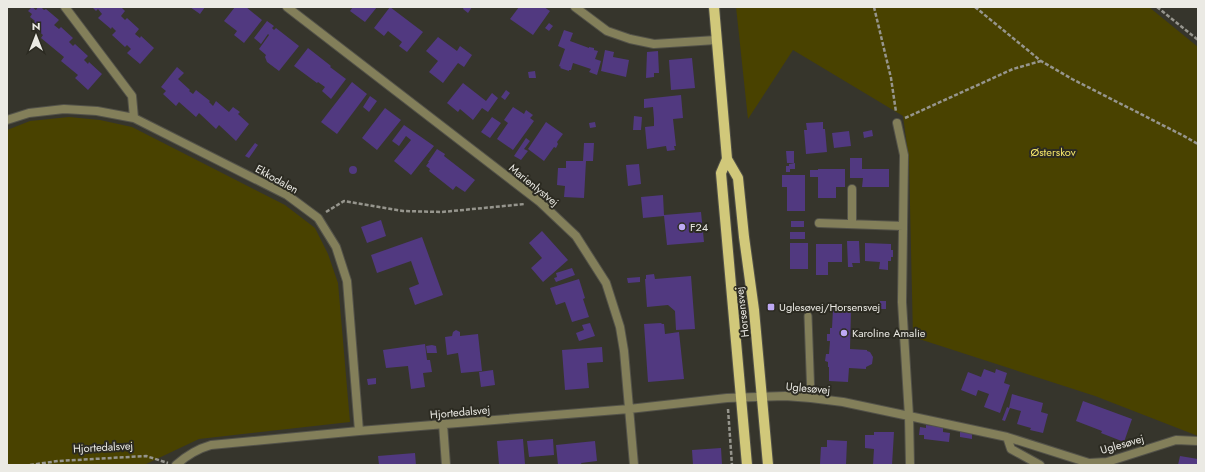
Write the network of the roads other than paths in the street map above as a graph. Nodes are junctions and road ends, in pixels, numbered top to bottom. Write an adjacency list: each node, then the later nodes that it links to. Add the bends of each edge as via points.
1 (65, 7): 6 (street, via 132,96)
2 (286, 7): 19 (street, Marienlystvej, via 540,202 576,236 606,283 620,327)
3 (575, 7): 5 (street, via 607,31 630,39 654,44)
4 (714, 7): 5 (main road, Horsensvej)
5 (716, 40): 9 (main road, Horsensvej)
6 (134, 118): 7 (street, Ekkodalen, via 97,111 64,109 29,113); 22 (street, Ekkodalen, via 287,195 318,218 336,247 347,282)
7 (7, 120)
8 (897, 123): 13 (street, via 904,155)
9 (727, 159): 15 (main road, Horsensvej, via 738,178); 16 (main road, Horsensvej, via 721,173)
10 (852, 189): 12 (street)
11 (820, 223): 12 (street)
12 (852, 224): 13 (street)
13 (903, 226): 20 (street, via 902,302)
14 (808, 316): 18 (lane)
15 (763, 396): 17 (street, Uglesøvej); 18 (street, Uglesøvej); 29 (main road, Horsensvej)
16 (741, 397): 17 (street, Hjortedalsvej); 19 (street, Hjortedalsvej); 28 (main road, Horsensvej)
17 (752, 397)
18 (811, 398): 20 (street, Uglesøvej)
19 (629, 409): 21 (street, Hjortedalsvej); 27 (street, Marienlystvej)
20 (909, 416): 23 (street, Uglesøvej); 30 (street)
21 (443, 424): 22 (street, Hjortedalsvej); 26 (street)
22 (359, 431): 25 (street, Hjortedalsvej, via 200,448 188,454)
23 (1007, 437): 24 (street, Uglesøvej, via 1089,463 1106,462 1176,440); 31 (street, via 1011,448)
24 (1198, 441)
25 (176, 465)
26 (446, 465)
27 (634, 465)
28 (747, 465)
29 (768, 465)
30 (910, 465)
31 (1040, 465)

